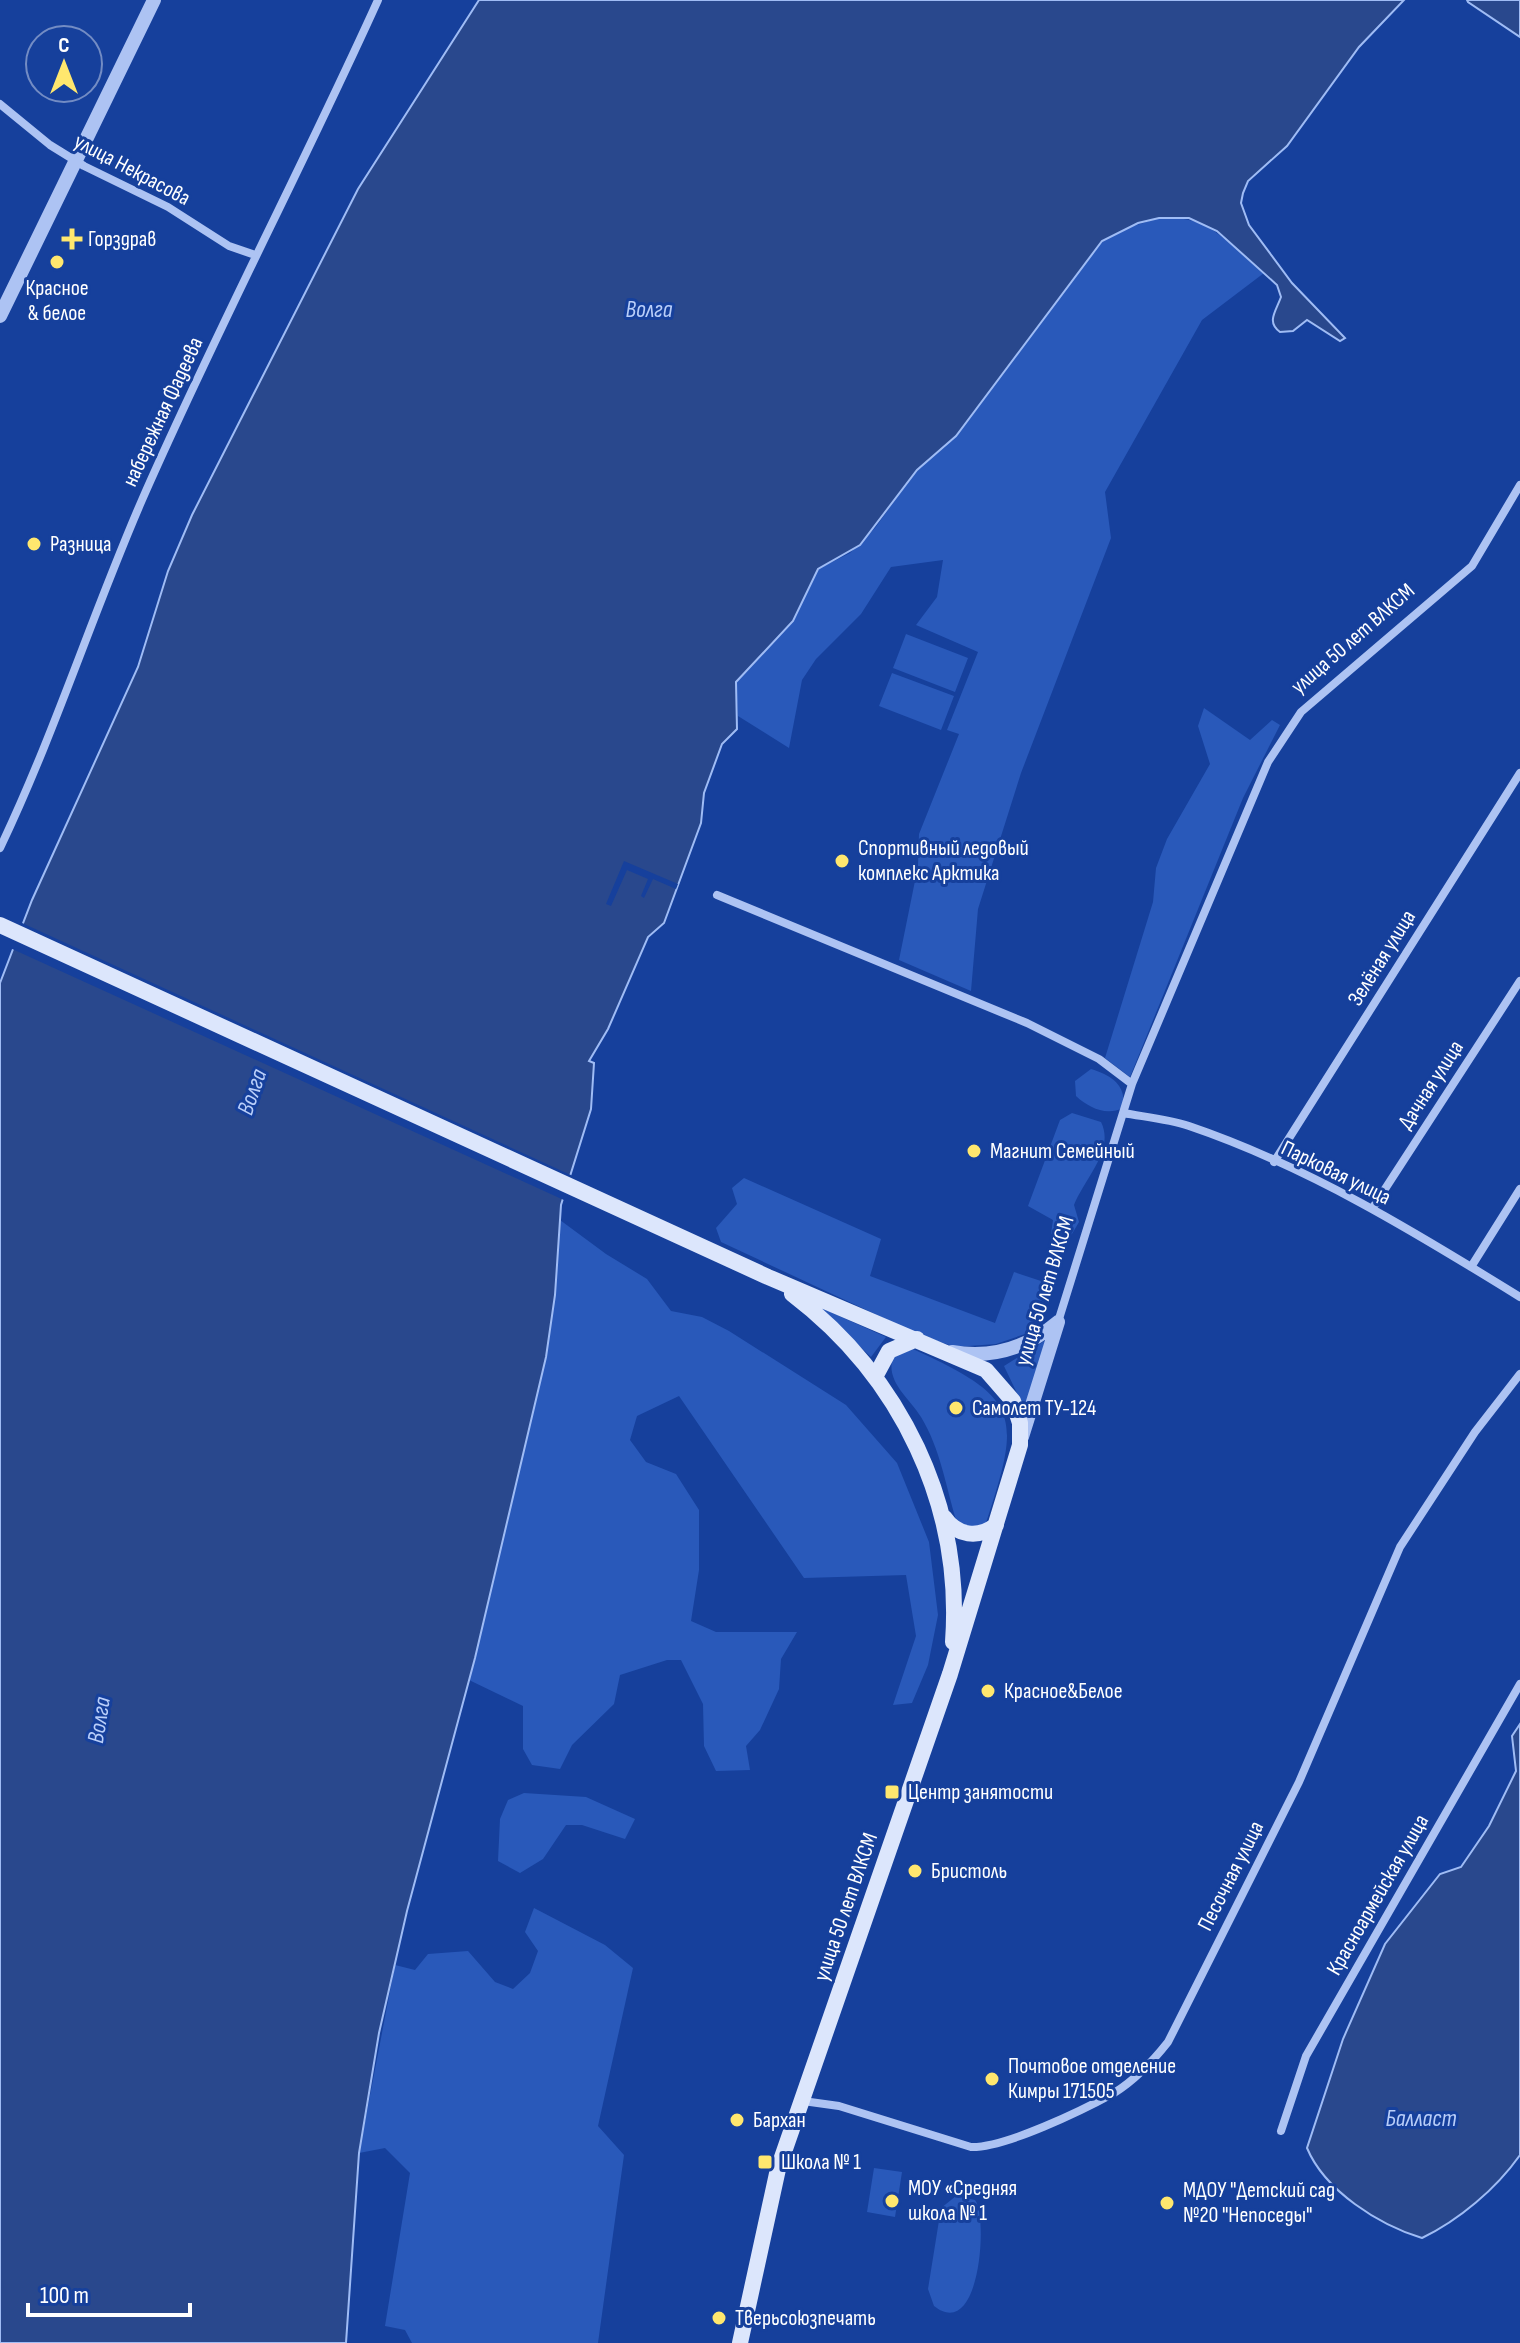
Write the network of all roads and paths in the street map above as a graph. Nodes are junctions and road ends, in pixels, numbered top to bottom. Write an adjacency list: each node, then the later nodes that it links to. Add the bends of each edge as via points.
1 (154, 0): 4 (street)
2 (378, 0): 5 (street, набережная Фадеева, via 312,148)
3 (0, 104): 4 (street, улица Некрасова)
4 (75, 161): 5 (street, улица Некрасова, via 168,207 229,246); 6 (street)
5 (255, 255): 9 (street, набережная Фадеева, via 143,498 32,781)
6 (0, 316)
7 (1520, 485): 13 (street, улица 50 лет ВЛКСМ, via 1472,566 1301,712 1268,762)
8 (1520, 773): 15 (street, Зелёная улица)
9 (0, 848)
10 (717, 895): 13 (street, via 1035,1026 1099,1059)
11 (0, 925): 19 (main road)
12 (1520, 981): 17 (street, Дачная улица)
13 (1132, 1084): 14 (street, улица 50 лет ВЛКСМ)
14 (1123, 1113): 15 (street, Парковая улица, via 1188,1126); 21 (street, улица 50 лет ВЛКСМ)
15 (1274, 1162): 17 (street, Парковая улица)
16 (1520, 1189): 18 (street)
17 (1372, 1209): 18 (street, Парковая улица)
18 (1471, 1267): 20 (street, Парковая улица)
19 (768, 1277): 22 (main road); 25 (main road, via 826,1322)
20 (1520, 1297)
21 (1058, 1322): 23 (street, via 1004,1351); 26 (street, улица 50 лет ВЛКСМ)
22 (917, 1339): 23 (main road); 25 (main road, via 889,1351)
23 (952, 1352): 26 (main road, via 986,1370 1006,1389 1019,1418)
24 (1520, 1374): 31 (street, Песочная улица, via 1400,1547 1299,1782 1168,2042 1151,2064 1116,2092 982,2147 839,2106)
25 (875, 1377): 27 (main road, via 916,1444)
26 (1020, 1445): 28 (main road, улица 50 лет ВЛКСМ)
27 (944, 1517): 28 (main road, via 954,1529 968,1534); 29 (main road, via 954,1595)
28 (996, 1525): 29 (main road, улица 50 лет ВЛКСМ)
29 (950, 1674): 31 (main road, улица 50 лет ВЛКСМ)
30 (1520, 1684): 32 (street, Красноармейская улица, via 1306,2056)
31 (802, 2101): 33 (main road, улица 50 лет ВЛКСМ, via 767,2209)
32 (1281, 2131)
33 (740, 2343)

